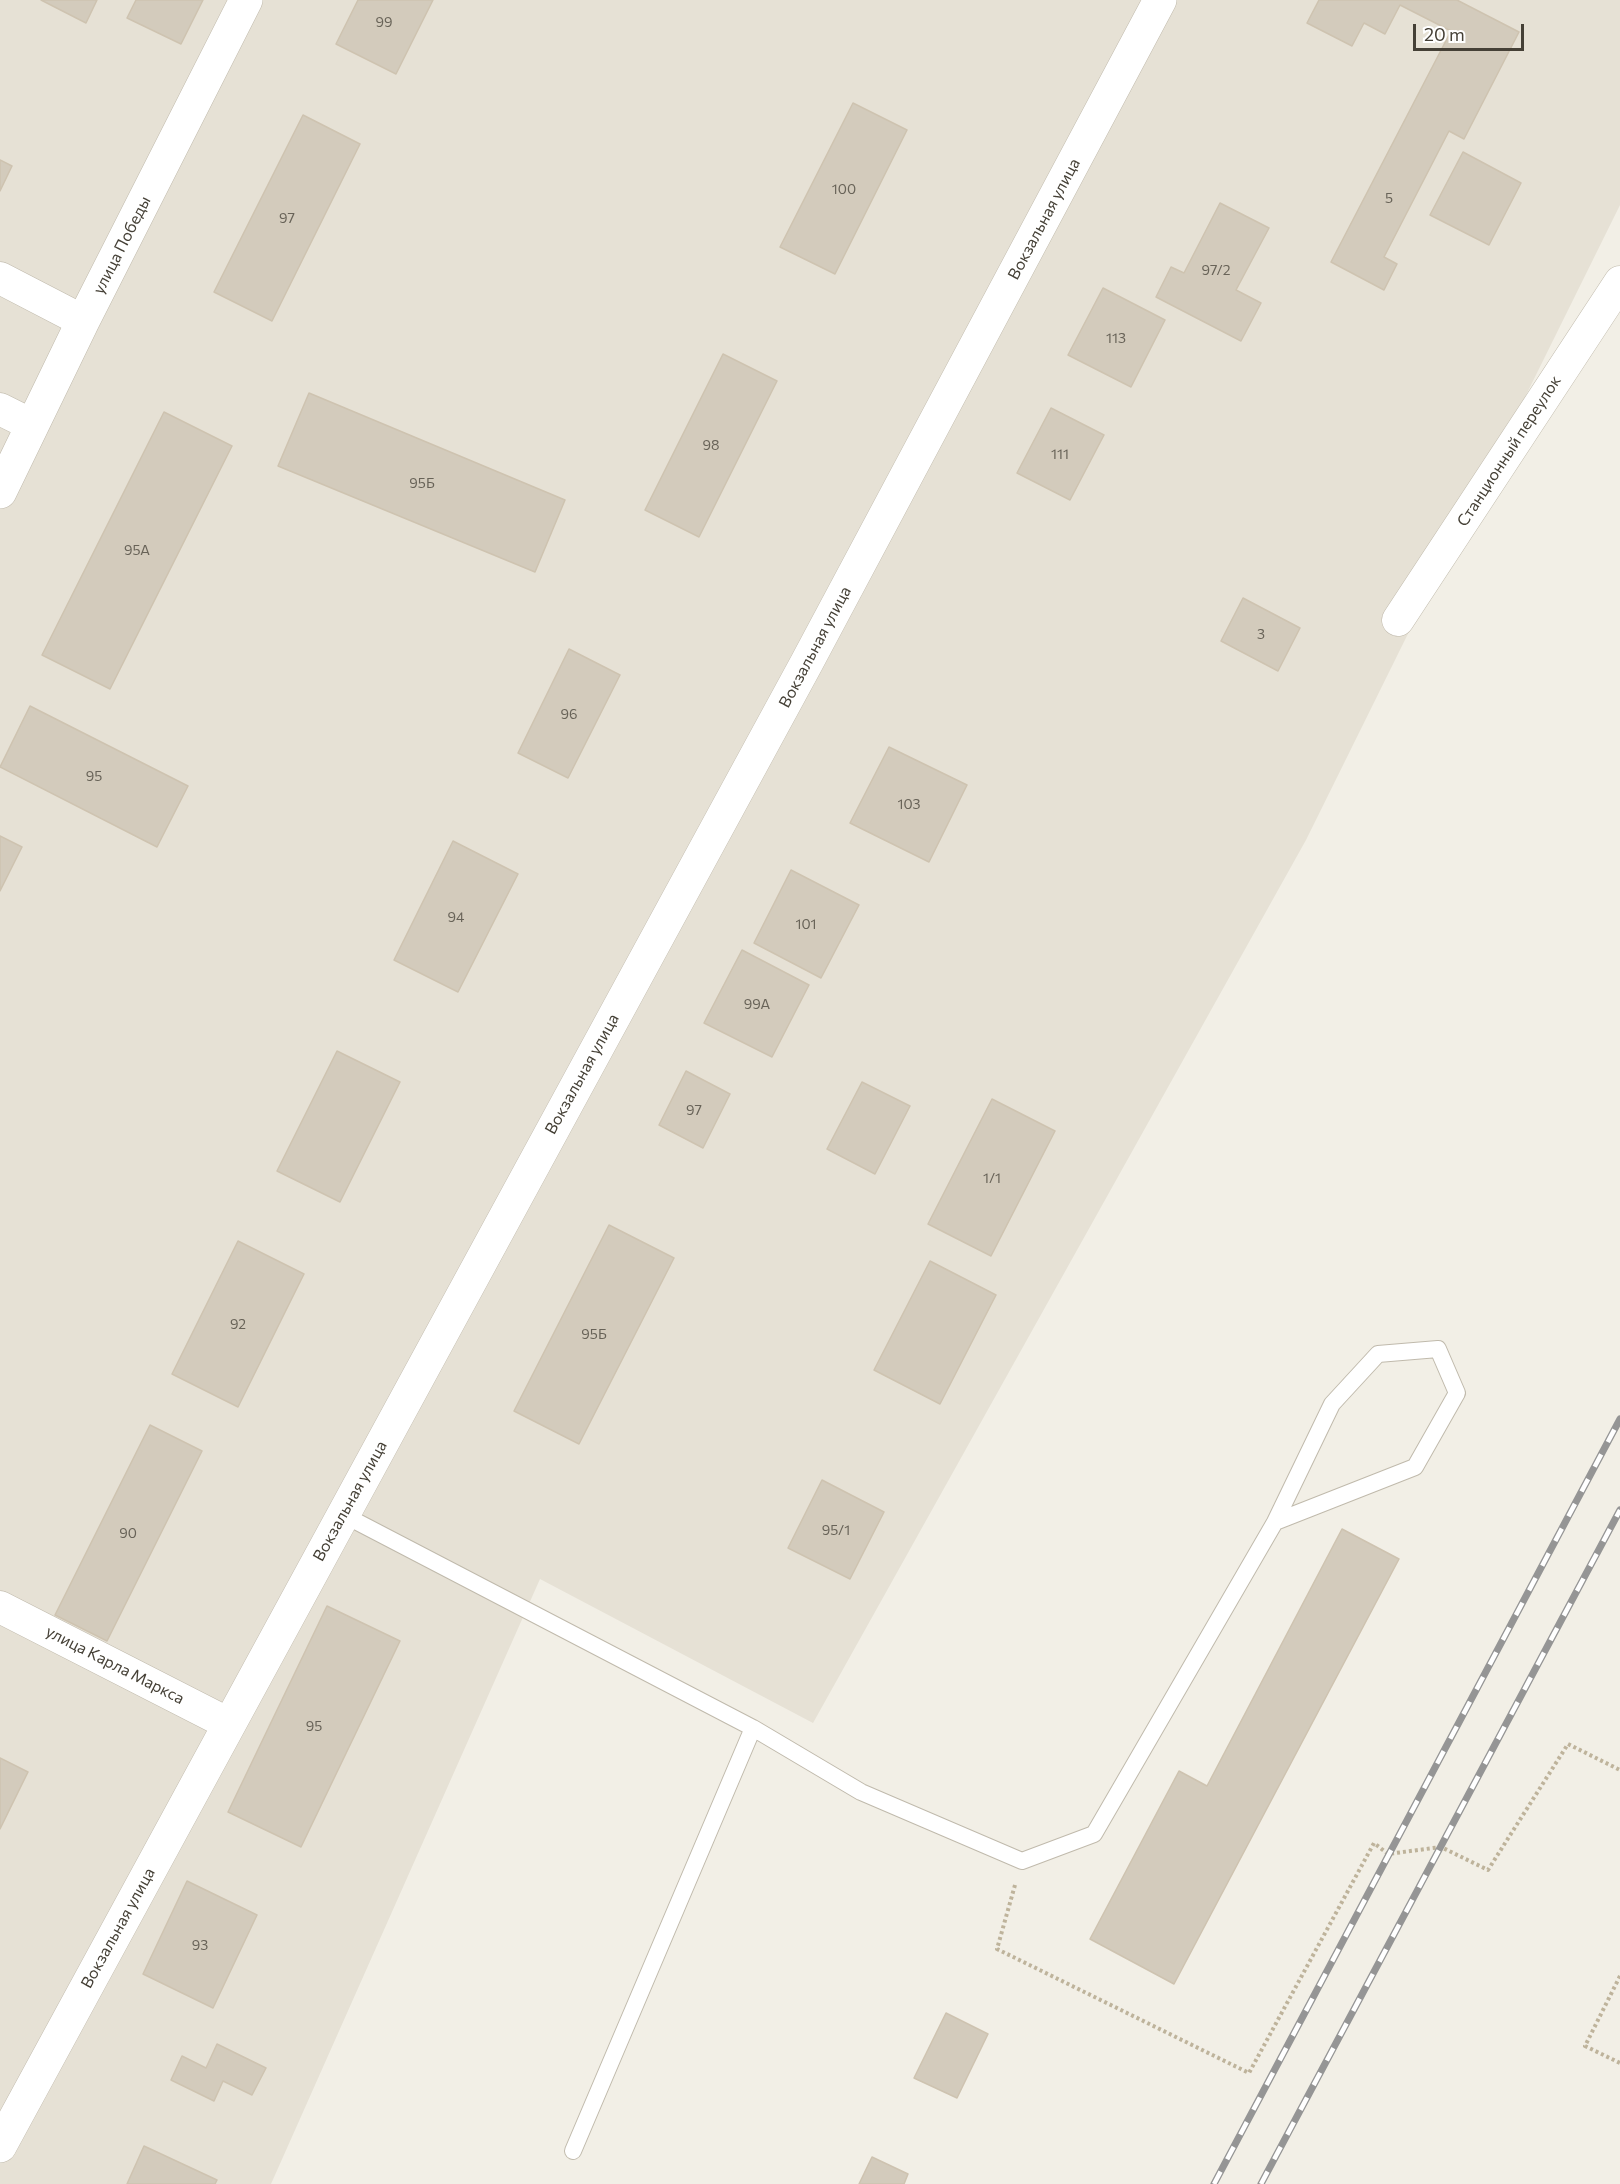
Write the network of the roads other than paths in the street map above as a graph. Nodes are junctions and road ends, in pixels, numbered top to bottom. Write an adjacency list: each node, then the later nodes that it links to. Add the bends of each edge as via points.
1 (246, 0): 5 (street, улица Победы)
2 (1160, 0): 10 (street, Вокзальная улица, via 806,664)
3 (0, 278): 5 (street)
4 (1620, 282): 9 (street, Станционный переулок)
5 (83, 321): 7 (street, улица Победы)
6 (0, 409): 7 (street)
7 (32, 425): 8 (street, улица Победы)
8 (0, 492)
9 (1398, 620)
10 (342, 1514): 13 (street, Вокзальная улица); 14 (lane)
11 (1275, 1522): 11 (lane, via 1332,1404 1378,1354 1438,1349 1457,1393 1414,1467); 14 (lane, via 1094,1834 1022,1861 861,1792)
12 (0, 1607): 13 (street, улица Карла Маркса)
13 (229, 1724): 15 (street, Вокзальная улица)
14 (753, 1728): 16 (lane)
15 (0, 2146)
16 (573, 2151)

